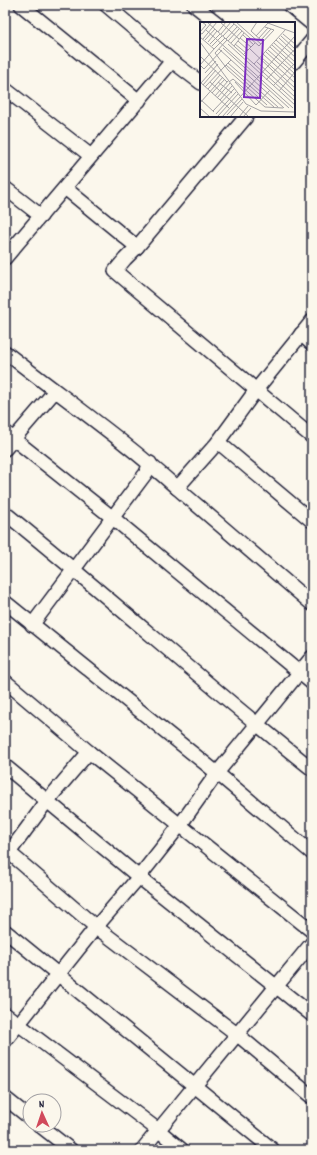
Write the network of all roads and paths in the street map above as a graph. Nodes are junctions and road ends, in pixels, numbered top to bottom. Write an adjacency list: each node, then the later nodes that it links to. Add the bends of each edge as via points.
1 (21, 5): 12 (street)
2 (194, 5): 5 (street)
3 (289, 5): 6 (street)
4 (113, 7): 8 (street)
5 (216, 22)
6 (312, 24)
7 (312, 40): 9 (street)
8 (172, 61): 10 (street); 12 (street)
9 (295, 61)
10 (200, 82)
11 (5, 90): 14 (street)
12 (139, 101): 14 (street)
13 (246, 117): 18 (street)
14 (91, 156): 16 (street)
15 (5, 188): 17 (street)
16 (65, 188): 17 (street); 18 (street)
17 (41, 216): 19 (street)
18 (137, 247): 24 (street, via 115,271)
19 (5, 258)
20 (312, 321): 21 (street)
21 (301, 334): 22 (street); 24 (street)
22 (312, 344)
23 (5, 352): 25 (street)
24 (256, 390): 27 (street); 28 (street)
25 (55, 392): 26 (street); 30 (street)
26 (9, 435): 29 (street); 33 (street)
27 (312, 437)
28 (218, 442): 31 (street); 34 (street)
29 (5, 449)
30 (150, 463): 31 (street); 33 (street, via 146,473)
31 (177, 488): 37 (street)
32 (5, 513): 35 (street)
33 (112, 518): 35 (street); 40 (street)
34 (312, 521)
35 (74, 568): 38 (street); 43 (street)
36 (5, 602): 38 (street)
37 (312, 604)
38 (32, 625): 47 (street)
39 (312, 658): 40 (street)
40 (299, 673): 42 (street); 43 (street)
41 (5, 681): 44 (street)
42 (312, 684)
43 (256, 724): 46 (street); 47 (street)
44 (89, 752): 48 (street); 49 (street)
45 (5, 766): 48 (street)
46 (312, 769)
47 (217, 773): 49 (street); 51 (street)
48 (48, 801): 50 (street); 52 (street)
49 (180, 825): 52 (street); 55 (street)
50 (6, 853): 53 (street)
51 (312, 853)
52 (139, 877): 53 (street); 58 (street)
53 (96, 927): 57 (street); 62 (street)
54 (5, 931): 57 (street)
55 (312, 932)
56 (312, 943): 58 (street)
57 (58, 975): 61 (street); 64 (street)
58 (277, 987): 60 (street); 62 (street)
59 (5, 1014): 61 (street)
60 (312, 1015)
61 (18, 1025): 63 (street); 68 (street)
62 (238, 1035): 64 (street); 65 (street)
63 (5, 1041)
64 (194, 1086): 68 (street); 73 (street)
65 (312, 1097)
66 (5, 1098): 67 (street)
67 (22, 1112)
68 (158, 1130): 71 (street); 72 (street)
69 (50, 1133): 70 (street)
70 (71, 1150)
71 (142, 1150)
72 (182, 1150)
73 (273, 1150)

